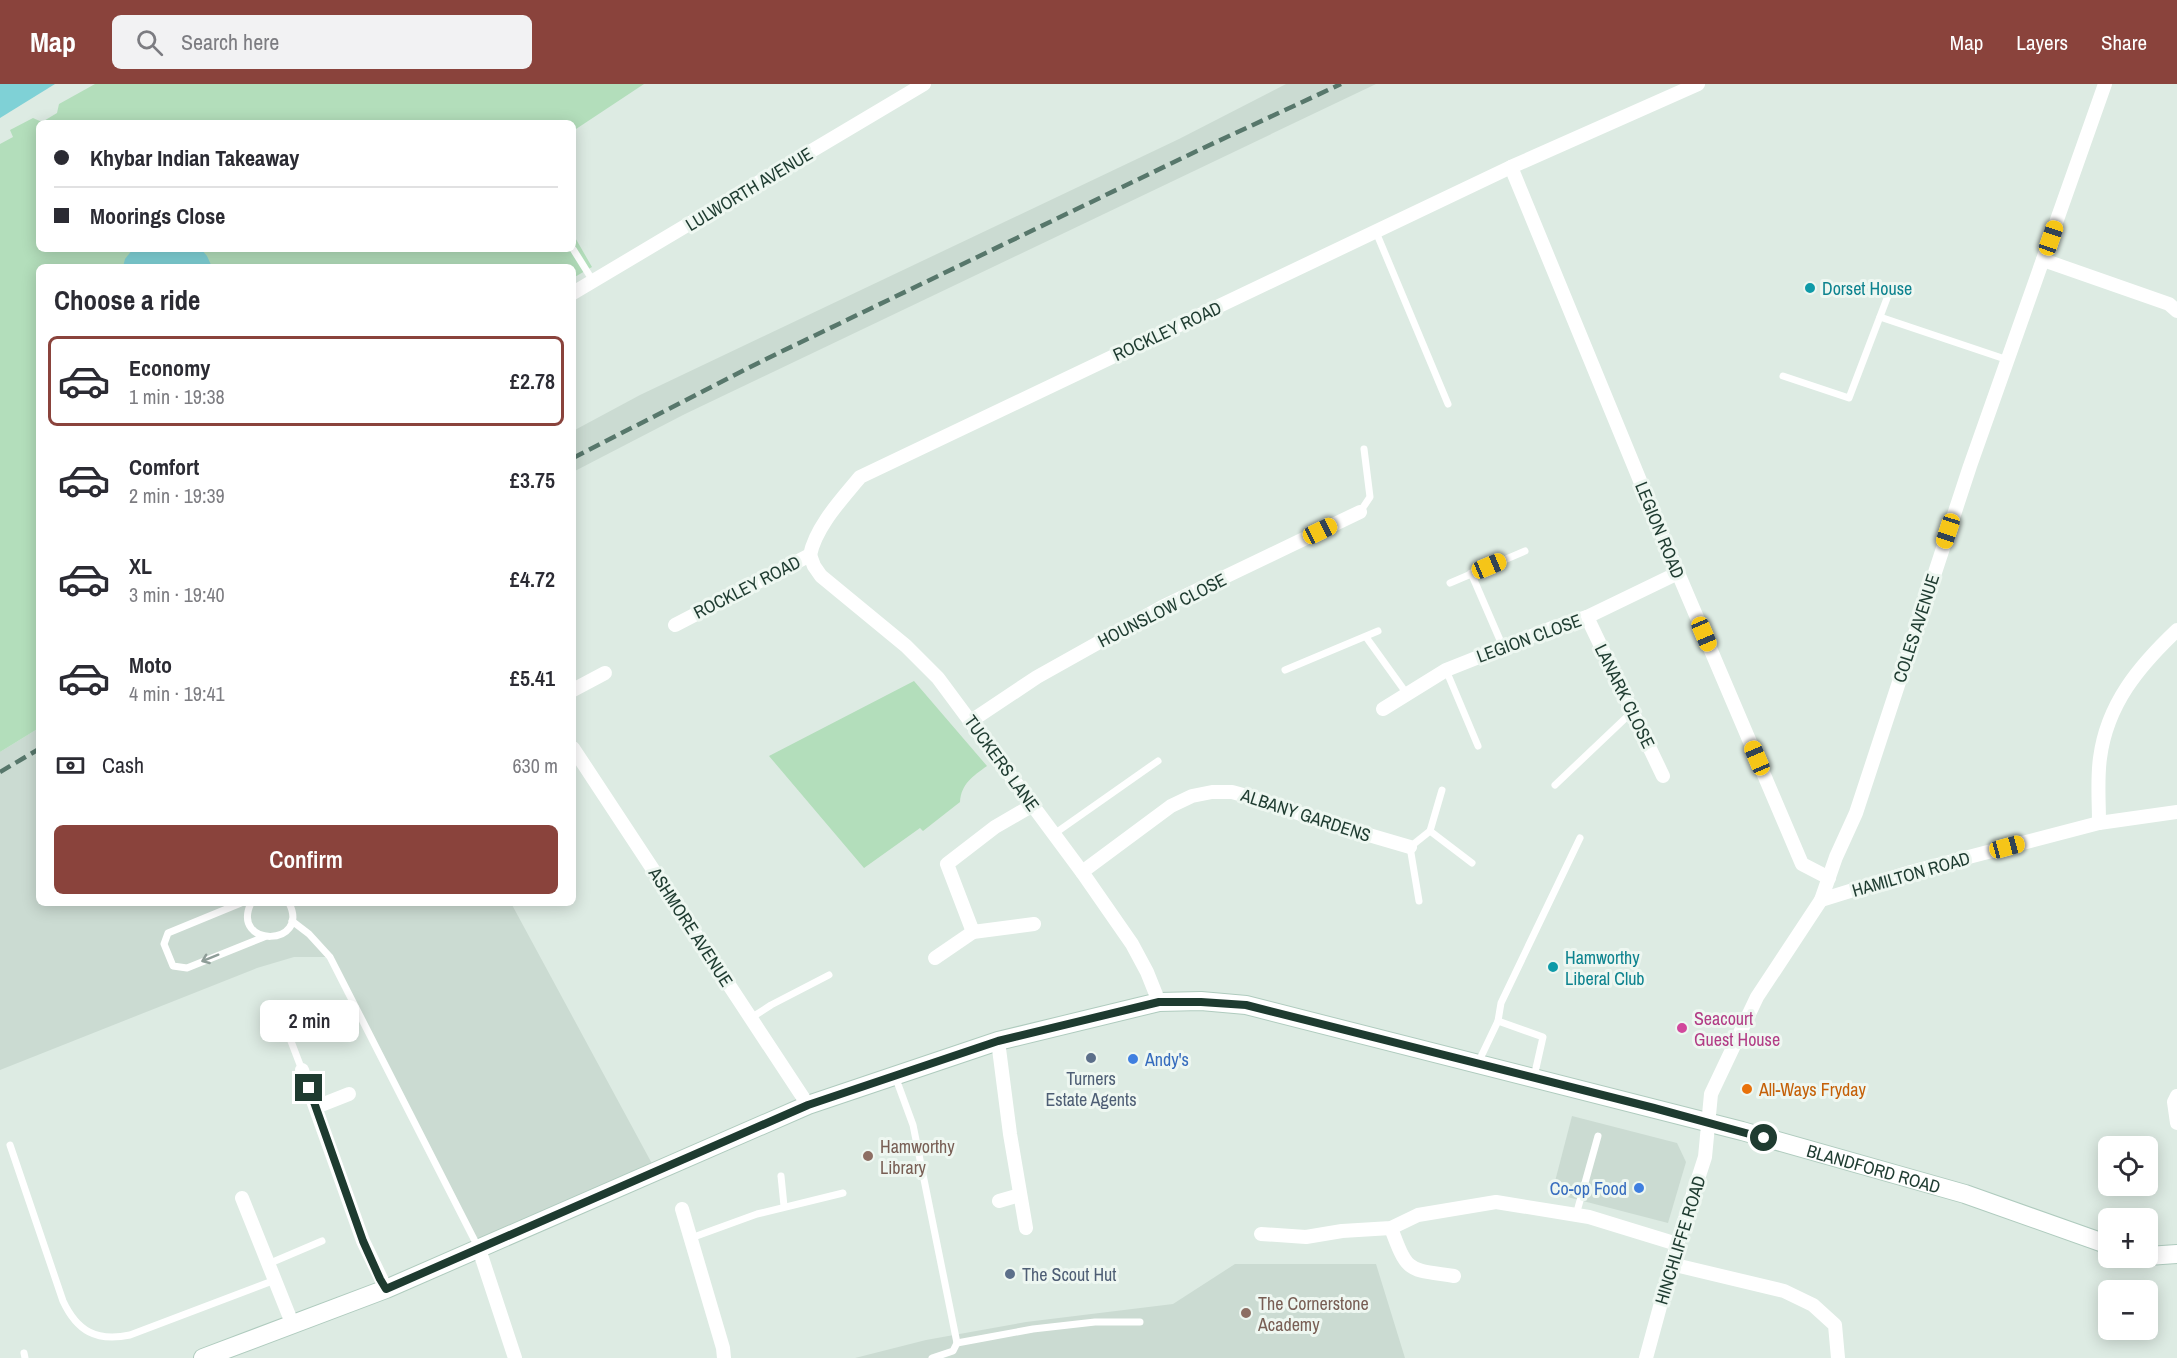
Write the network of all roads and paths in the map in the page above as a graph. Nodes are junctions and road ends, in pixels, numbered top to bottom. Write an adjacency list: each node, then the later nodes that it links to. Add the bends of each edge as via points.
1 (924, 84): 8 (street, LULWORTH AVENUE)
2 (1698, 84): 4 (street, ROCKLEY ROAD)
3 (2105, 84): 7 (street, COLES AVENUE)
4 (1511, 167): 5 (street, ROCKLEY ROAD); 21 (street, LEGION ROAD)
5 (1376, 232): 15 (lane); 19 (street, ROCKLEY ROAD, via 860,477 818,532)
6 (575, 252): 8 (lane)
7 (2043, 260): 11 (street, via 2169,304); 13 (street, COLES AVENUE)
8 (593, 281): 9 (street, LULWORTH AVENUE)
9 (576, 291)
10 (1889, 293): 12 (lane)
11 (2177, 311)
12 (1880, 317): 13 (lane); 14 (lane, via 1849,398)
13 (2007, 360): 52 (street, COLES AVENUE, via 1856,813)
14 (1783, 376)
15 (1448, 404)
16 (1364, 448): 17 (lane, via 1370,497)
17 (1360, 512): 36 (street, HOUNSLOW CLOSE, via 1162,607 1037,677)
18 (1525, 550): 20 (lane)
19 (810, 555): 24 (street, ROCKLEY ROAD); 36 (street, TUCKERS LANE, via 821,576 906,646 938,678)
20 (1471, 573): 22 (lane); 28 (lane)
21 (1678, 573): 23 (street, LEGION CLOSE); 52 (street, LEGION ROAD, via 1802,864)
22 (1450, 583)
23 (1587, 617): 28 (street, LEGION CLOSE); 35 (street, LANARK CLOSE)
24 (675, 625)
25 (2177, 630): 45 (street, via 2155,651 2110,714 2100,758)
26 (1378, 631): 27 (lane)
27 (1366, 638): 29 (lane); 33 (lane)
28 (1503, 647): 30 (street, LEGION CLOSE)
29 (1285, 670)
30 (1446, 670): 33 (street, LEGION CLOSE); 37 (lane)
31 (605, 673): 32 (street)
32 (576, 688)
33 (1407, 694): 34 (street, LEGION CLOSE)
34 (1383, 709)
35 (1633, 711): 40 (street, LANARK CLOSE); 41 (lane)
36 (971, 721): 43 (street, TUCKERS LANE)
37 (1478, 746)
38 (576, 753): 65 (street, ASHMORE AVENUE)
39 (1158, 761): 47 (lane)
40 (1663, 776)
41 (1555, 785)
42 (1442, 790): 46 (lane)
43 (1033, 805): 47 (street, TUCKERS LANE); 60 (street, via 995,826 946,864)
44 (2177, 812): 45 (street, HAMILTON ROAD)
45 (2099, 823): 53 (street, HAMILTON ROAD)
46 (1430, 831): 49 (lane); 50 (lane)
47 (1054, 834): 51 (street, TUCKERS LANE)
48 (1580, 838): 66 (lane, via 1529,940 1501,1003)
49 (1410, 847): 51 (street, ALBANY GARDENS, via 1254,798 1212,792 1171,806); 54 (lane)
50 (1472, 863)
51 (1082, 872): 64 (street, TUCKERS LANE, via 1132,944)
52 (1830, 878): 53 (street, COLES AVENUE)
53 (1821, 900): 77 (street, COLES AVENUE, via 1757,997 1711,1094)
54 (1419, 901)
55 (234, 906): 61 (lane, one-way to 55, via 187,968 173,966 164,944 168,933)
56 (250, 906): 61 (lane, via 249,923)
57 (291, 906): 58 (lane)
58 (292, 921): 61 (lane, via 279,936); 96 (lane, via 330,957)
59 (1034, 924): 60 (street)
60 (973, 932): 62 (street)
61 (264, 937)
62 (935, 958)
63 (829, 975): 65 (lane)
64 (1159, 1002): 68 (main road, BLANDFORD ROAD); 69 (main road, BLANDFORD ROAD, via 1246,1005)
65 (751, 1018): 75 (street, ASHMORE AVENUE)
66 (1498, 1021): 69 (lane); 72 (lane, via 1543,1037)
67 (317, 1026): 70 (lane, via 290,1036)
68 (998, 1041): 71 (main road, BLANDFORD ROAD); 83 (street)
69 (1478, 1063): 72 (main road, BLANDFORD ROAD)
70 (302, 1070): 76 (street)
71 (895, 1076): 75 (main road, BLANDFORD ROAD); 106 (lane, via 913,1125)
72 (1534, 1077): 77 (main road, BLANDFORD ROAD)
73 (349, 1094): 76 (street)
74 (2177, 1096): 78 (street)
75 (808, 1105): 96 (main road, BLANDFORD ROAD)
76 (316, 1107): 103 (street, via 363,1241)
77 (1707, 1122): 94 (main road, BLANDFORD ROAD, via 1965,1194); 95 (street, HINCHLIFFE ROAD, via 1705,1157)
78 (2177, 1123)
79 (1598, 1136): 88 (lane)
80 (10, 1145): 102 (lane, via 63,1300 70,1317 82,1328 114,1338 129,1335)
81 (782, 1176): 86 (lane)
82 (843, 1193): 86 (lane)
83 (1020, 1195): 85 (street); 89 (street)
84 (242, 1198): 99 (street)
85 (999, 1201)
86 (784, 1206): 92 (lane)
87 (682, 1209): 92 (street)
88 (1576, 1215): 90 (street, via 1496,1202 1418,1215); 95 (street)
89 (1026, 1228)
90 (1391, 1228): 91 (street, via 1306,1237); 101 (street, via 1407,1265)
91 (1261, 1234)
92 (691, 1238): 109 (street)
93 (322, 1241): 99 (lane)
94 (2098, 1241)
95 (1677, 1244): 100 (street, HINCHLIFFE ROAD)
96 (479, 1249): 103 (main road, BLANDFORD ROAD); 108 (street)
97 (2177, 1254): 98 (main road)
98 (2158, 1255)
99 (268, 1264): 102 (street)
100 (1671, 1264): 111 (street, HINCHLIFFE ROAD); 112 (street, via 1784,1291 1813,1305 1835,1325)
101 (1454, 1276)
102 (275, 1281): 105 (street)
103 (386, 1289): 105 (main road, BLANDFORD ROAD)
104 (1140, 1322): 106 (lane, via 1033,1329)
105 (292, 1323): 107 (main road, BLANDFORD ROAD)
106 (957, 1343): 110 (lane, via 952,1351)
107 (207, 1357)
108 (515, 1358)
109 (724, 1358)
110 (932, 1358)
111 (1646, 1358)
112 (1838, 1358)

